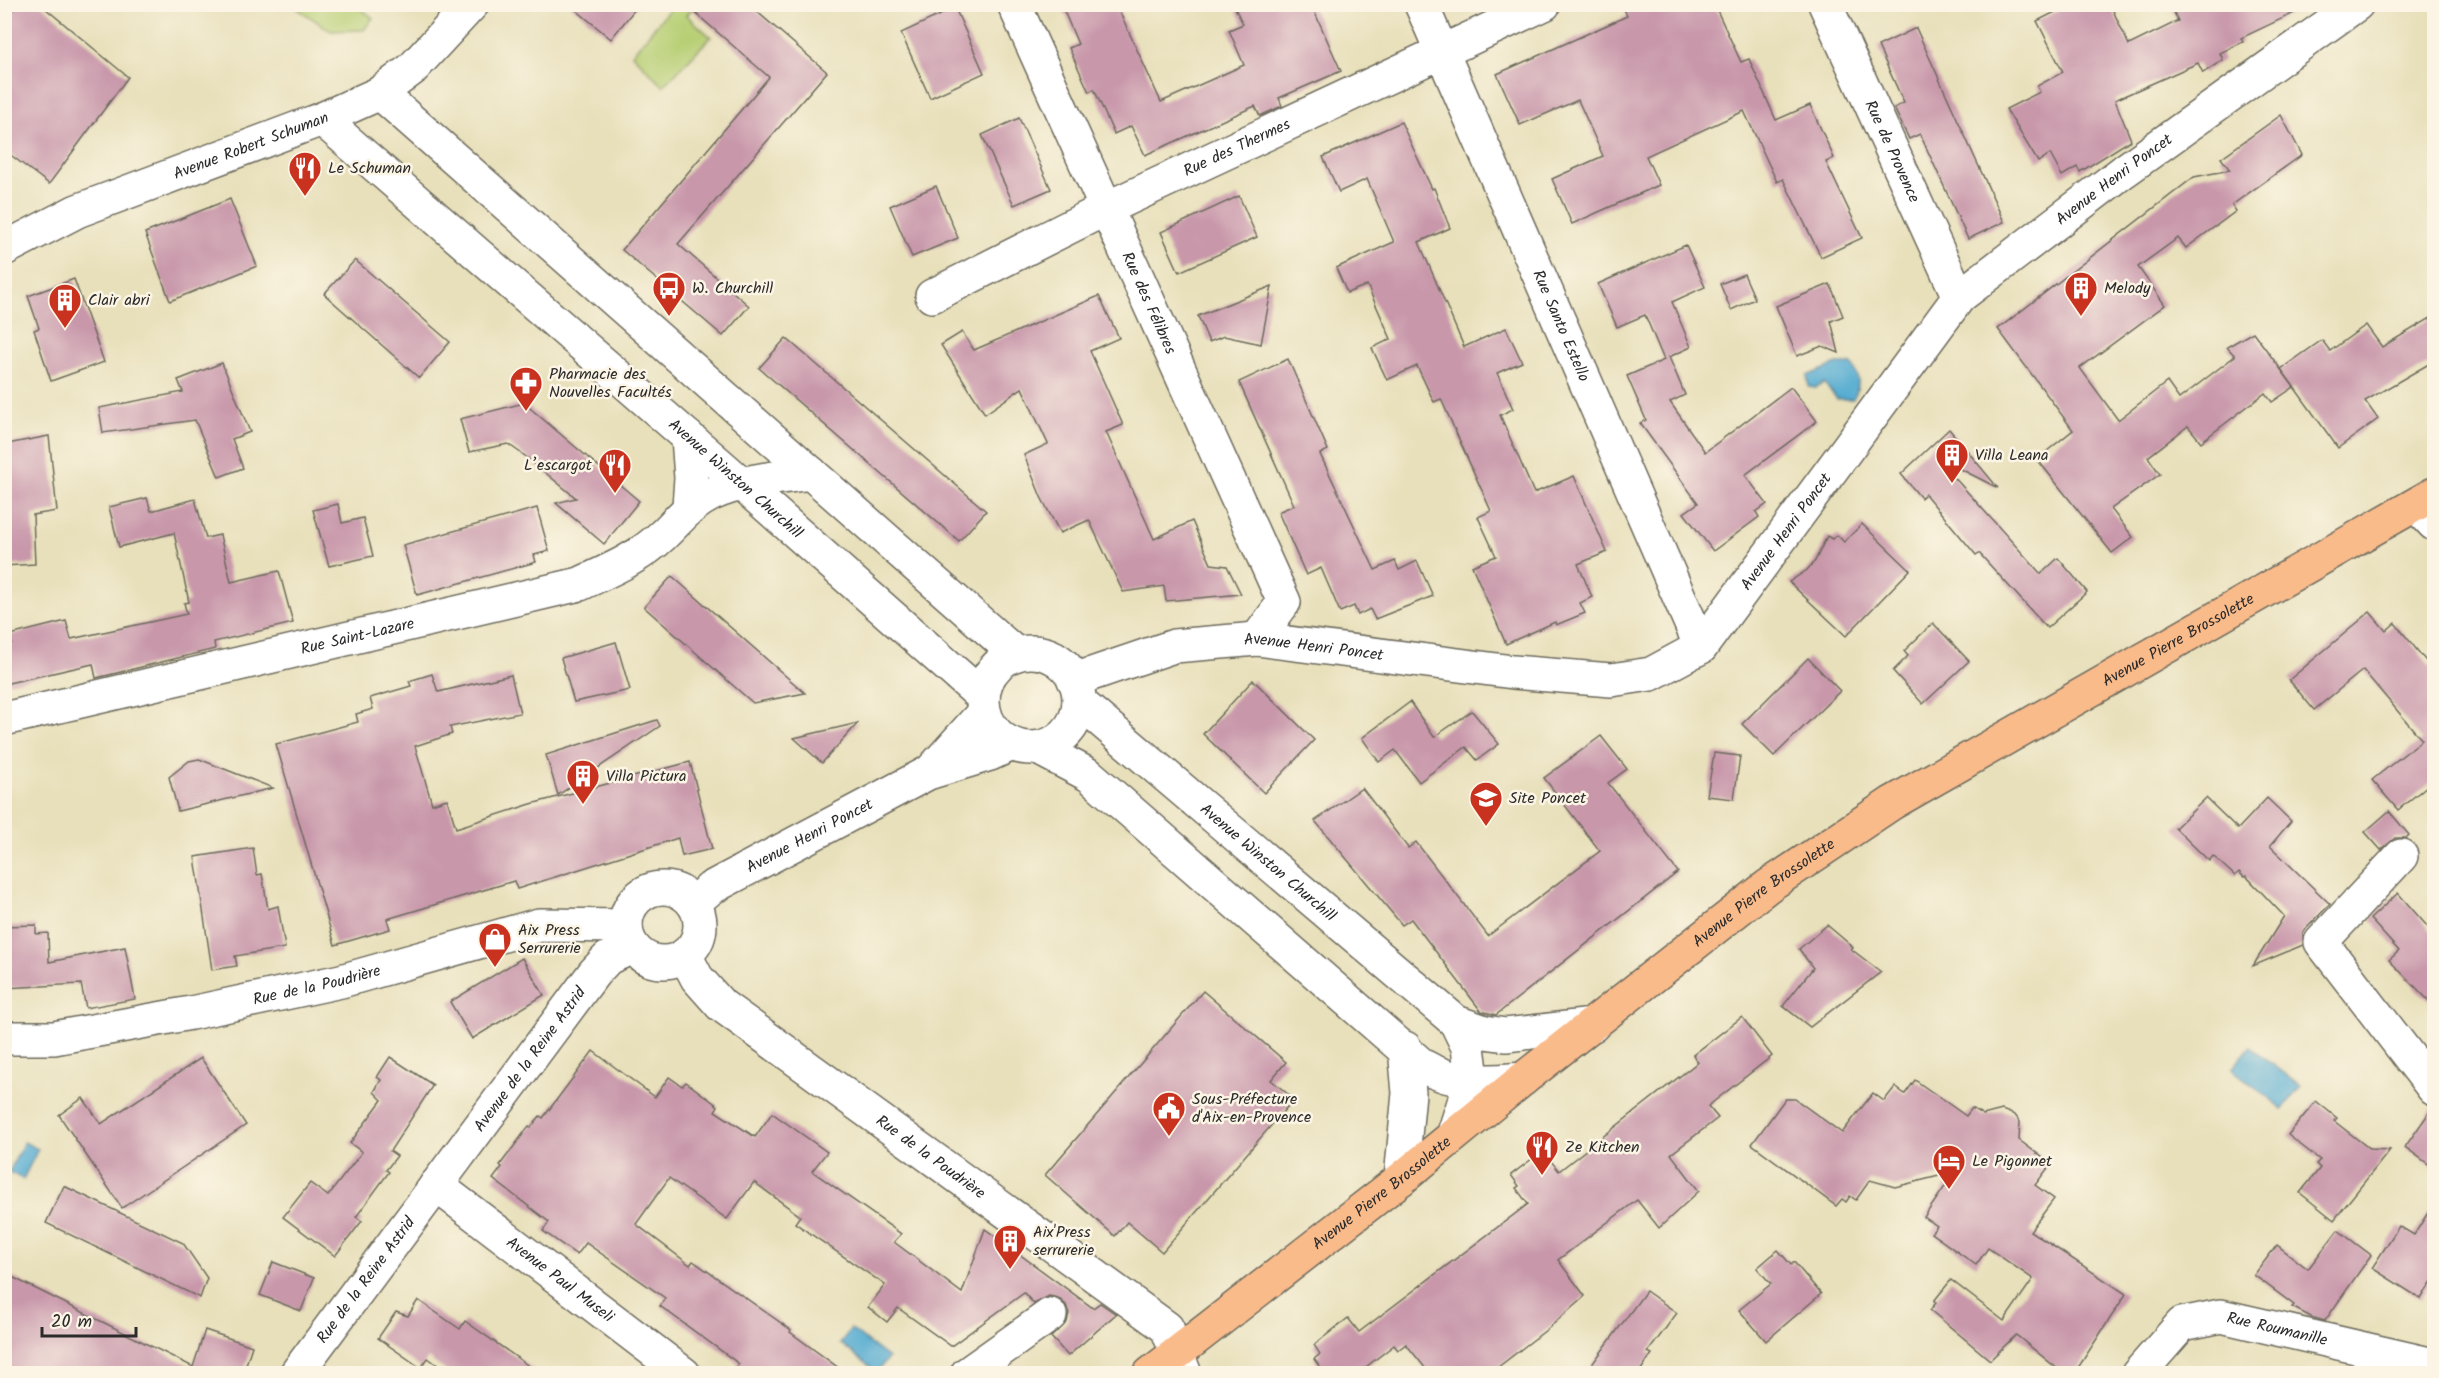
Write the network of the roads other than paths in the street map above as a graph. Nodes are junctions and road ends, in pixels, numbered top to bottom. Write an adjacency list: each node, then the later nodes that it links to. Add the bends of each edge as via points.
1 (472, 4): 8 (street, Avenue Robert Schuman, via 412,69)
2 (1014, 4): 10 (street, Rue des Félibres)
3 (1420, 4): 7 (street, Rue Santo Estello)
4 (1544, 4): 7 (street, Rue des Thermes)
5 (1825, 4): 13 (street, Rue de Provence)
6 (2357, 4): 13 (street, Avenue Henri Poncet, via 2124,171)
7 (1442, 52): 10 (street, Rue des Thermes); 21 (street, Rue Santo Estello)
8 (380, 93): 9 (street, Avenue Robert Schuman); 15 (street)
9 (322, 119): 11 (street, Avenue Robert Schuman, via 77,211); 14 (street, Avenue Winston Churchill)
10 (1105, 209): 12 (street, Rue des Thermes); 19 (street, Rue des Félibres)
11 (4, 249)
12 (932, 296)
13 (1959, 297): 21 (street, Avenue Henri Poncet)
14 (688, 437): 16 (street, Avenue Winston Churchill); 17 (street)
15 (811, 473): 16 (street, Rue Saint-Lazare); 23 (street)
16 (742, 484): 17 (street, Rue Saint-Lazare); 25 (street, Avenue Winston Churchill)
17 (689, 507): 26 (street, Rue Saint-Lazare, via 663,535 630,561 580,584)
18 (2428, 508): 34 (main road, Avenue Pierre Brossolette, via 1892,803 1768,886)
19 (1284, 602): 20 (street); 22 (street, Rue des Félibres)
20 (1257, 639): 22 (street, Avenue Henri Poncet); 24 (street, Avenue Henri Poncet, via 1174,646)
21 (1701, 647): 22 (street, Avenue Henri Poncet, via 1652,674 1611,680 1513,672)
22 (1332, 648)
23 (1016, 654): 24 (street, via 1046,654 1068,669); 25 (street, via 1002,661 989,677)
24 (1077, 691): 27 (street, via 1075,720 1065,734 1051,744); 33 (street, Avenue Winston Churchill)
25 (984, 704): 27 (street, via 994,731); 28 (street, Avenue Henri Poncet)
26 (4, 719)
27 (1025, 746): 28 (street, Avenue Henri Poncet); 36 (street, via 1089,775)
28 (928, 773): 30 (street, Avenue Henri Poncet, via 711,888)
29 (2401, 856): 39 (street, via 2321,942)
30 (693, 903): 31 (street, via 674,889 650,890 631,905 627,916); 32 (street, via 699,913 699,937)
31 (629, 937): 32 (street, via 641,955 651,960 663,962); 35 (street, Rue de la Poudrière, via 539,925 341,981 191,1013 54,1038); 42 (street, Avenue de la Reine Astrid, via 594,974)
32 (685, 955): 44 (street, Rue de la Poudrière, via 697,978 721,1005 1167,1329)
33 (1456, 1022): 34 (street, Avenue Winston Churchill, via 1506,1035); 38 (street, Avenue Winston Churchill, via 1468,1047)
34 (1593, 1025): 37 (main road, Avenue Pierre Brossolette)
35 (4, 1038)
36 (1405, 1048): 38 (street, via 1439,1075); 41 (street, via 1409,1094)
37 (1523, 1079): 38 (street); 40 (main road, Avenue Pierre Brossolette)
38 (1471, 1082): 40 (street, Avenue Winston Churchill)
39 (2434, 1089)
40 (1453, 1136): 41 (main road, Avenue Pierre Brossolette)
41 (1401, 1179): 44 (main road, Avenue Pierre Brossolette)
42 (436, 1185): 46 (street, Rue de la Reine Astrid); 47 (street, Avenue Paul Museli)
43 (1050, 1315): 48 (street)
44 (1182, 1364): 49 (main road, Avenue Pierre Brossolette)
45 (2434, 1365): 50 (street, Rue Roumanille, via 2221,1316 2182,1324)
46 (296, 1374)
47 (684, 1374)
48 (967, 1374)
49 (1150, 1374)
50 (2138, 1374)

